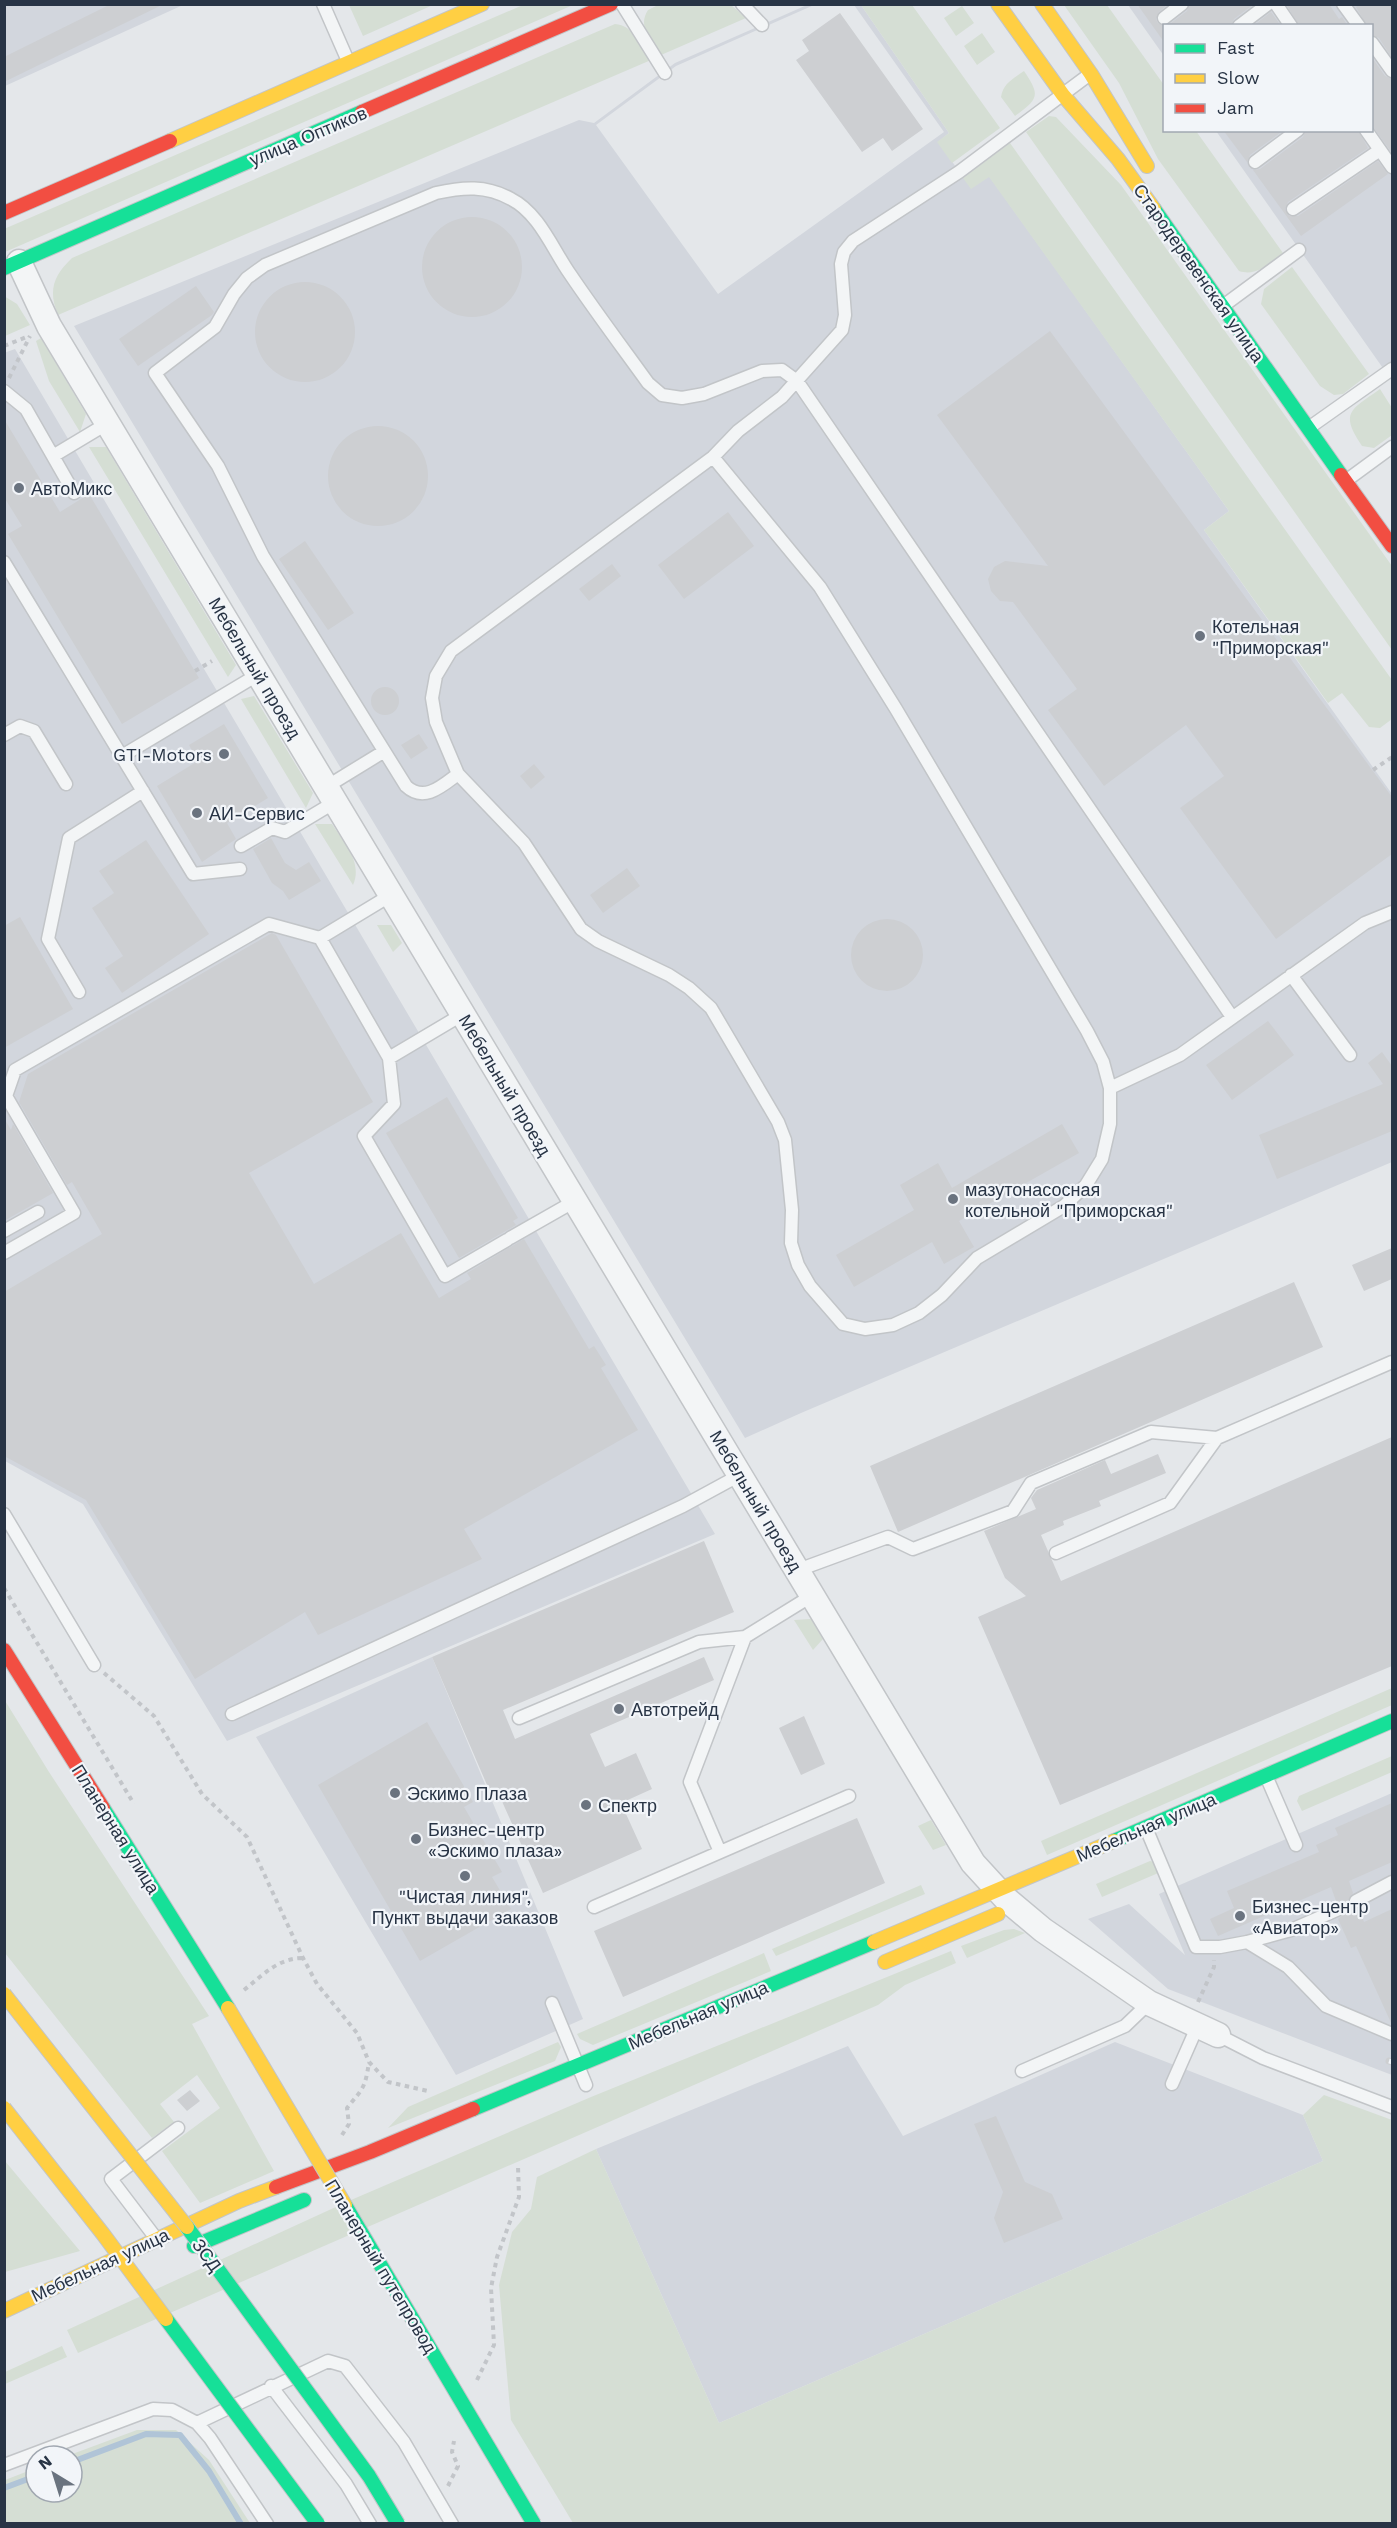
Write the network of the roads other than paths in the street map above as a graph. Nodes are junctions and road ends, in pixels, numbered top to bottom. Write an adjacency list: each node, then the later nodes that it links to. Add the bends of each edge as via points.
1 (323, 4): 18 (lane)
2 (482, 4): 18 (main road)
3 (611, 4): 32 (main road, улица Оптиков)
4 (622, 4): 20 (lane)
5 (742, 4): 16 (lane)
6 (998, 4): 22 (main road, Стародеревенская улица)
7 (1042, 4): 21 (main road, Стародеревенская улица)
8 (1182, 4): 12 (lane)
9 (1268, 4): 13 (lane)
10 (1276, 4): 14 (lane)
11 (1343, 4): 15 (lane)
12 (1164, 18)
13 (1242, 24)
14 (1290, 24)
15 (1358, 24)
16 (762, 25)
17 (1373, 46): 19 (lane)
18 (349, 62): 30 (main road)
19 (1392, 71)
20 (665, 73)
21 (1091, 74): 22 (lane); 28 (main road, Стародеревенская улица)
22 (1063, 94): 33 (main road, Стародеревенская улица, via 1118,159); 35 (lane, via 959,172 853,241 840,264 845,315 842,330)
23 (1295, 132): 26 (lane)
24 (1367, 132): 25 (lane)
25 (1380, 150): 27 (lane); 29 (lane)
26 (1255, 162)
27 (1392, 167)
28 (1153, 174)
29 (1293, 209)
30 (4, 213)
31 (1299, 250): 33 (lane)
32 (12, 265): 37 (street, Мебельный проезд)
33 (1222, 306): 38 (main road, Стародеревенская улица)
34 (1392, 369): 38 (lane)
35 (797, 381): 41 (lane); 48 (lane, via 782,370 762,371 704,394 682,398 662,395 642,374 570,275 536,220 514,200 489,189 462,188 436,193 265,265 247,278 215,327 155,373 218,466 263,556); 62 (lane)
36 (4, 391): 40 (lane, via 26,409)
37 (108, 423): 40 (lane); 46 (street, Мебельный проезд)
38 (1309, 428): 42 (main road, Стародеревенская улица)
39 (1392, 447): 42 (lane)
40 (53, 456): 43 (lane)
41 (713, 457): 50 (lane, via 451,651 436,676 432,698 436,722); 65 (lane, via 820,586 1087,1031 1103,1062)
42 (1346, 480): 44 (main road, Стародеревенская улица)
43 (74, 493)
44 (1392, 546)
45 (4, 562): 49 (lane)
46 (258, 674): 49 (lane); 53 (street, Мебельный проезд)
47 (4, 735): 51 (lane, via 20,726 34,731)
48 (383, 753): 50 (lane, via 413,793 434,790); 53 (lane)
49 (122, 756): 52 (lane)
50 (458, 774): 65 (lane, via 524,843 581,929 669,975 711,1008 785,1140 791,1243 798,1265 810,1286 843,1324 865,1329 893,1325 919,1313 977,1258 1064,1206 1086,1185 1102,1159 1110,1124)
51 (66, 784)
52 (143, 791): 55 (lane, via 193,874); 60 (lane, via 69,838 48,939)
53 (331, 794): 54 (lane, via 285,832 272,828); 56 (street, Мебельный проезд)
54 (241, 846)
55 (240, 869)
56 (391, 895): 58 (lane); 61 (street, Мебельный проезд)
57 (1392, 912): 59 (lane, via 1365,923)
58 (320, 938): 64 (lane); 69 (lane, via 269,924 15,1070 6,1096 74,1212)
59 (1291, 975): 62 (lane); 63 (lane)
60 (79, 992)
61 (463, 1014): 64 (lane); 66 (street, Мебельный проезд)
62 (1232, 1017): 65 (lane, via 1180,1055)
63 (1350, 1055)
64 (389, 1058): 66 (lane, via 394,1104 364,1136 445,1276)
65 (1110, 1088)
66 (575, 1201): 72 (street, Мебельный проезд)
67 (38, 1212): 68 (lane)
68 (4, 1232)
69 (4, 1253)
70 (1392, 1362): 71 (lane)
71 (1217, 1438): 74 (lane, via 1170,1503); 75 (lane, via 1151,1432 1031,1483 1012,1511 913,1549 888,1537)
72 (740, 1475): 75 (street, Мебельный проезд); 80 (lane, via 683,1506)
73 (4, 1514): 79 (lane)
74 (1056, 1552)
75 (798, 1570): 76 (street, Мебельный проезд)
76 (813, 1595): 77 (lane); 89 (street, Мебельный проезд, via 973,1863)
77 (745, 1637): 81 (lane, via 699,1641); 87 (lane, via 690,1782)
78 (4, 1650): 98 (main road, Планерная улица)
79 (94, 1665)
80 (232, 1714)
81 (519, 1718)
82 (1392, 1720): 83 (main road, Мебельная улица)
83 (1266, 1776): 85 (main road, Мебельная улица); 86 (lane)
84 (849, 1796): 87 (lane)
85 (1146, 1828): 89 (main road, Мебельная улица); 93 (lane, via 1196,1947)
86 (1296, 1845)
87 (720, 1852): 91 (lane)
88 (1392, 1881): 90 (lane)
89 (1011, 1900): 94 (main road, Мебельная улица); 97 (street, Мебельный проезд, via 1043,1930); 101 (main road, Мебельная улица)
90 (1356, 1901)
91 (594, 1907)
92 (1339, 1909): 93 (lane, via 1291,1930)
93 (1247, 1941): 100 (lane, via 1288,1967 1326,2006)
94 (872, 1967)
95 (4, 1994): 120 (main road, ЗСД, bridge, via 163,2195 369,2476)
96 (552, 2003): 101 (lane)
97 (1149, 2003): 99 (street, Мебельный проезд); 102 (lane, via 1125,2026)
98 (228, 2008): 122 (main road, Планерный путепровод, bridge)
99 (1203, 2024): 103 (lane); 105 (lane, via 1263,2058)
100 (1392, 2034)
101 (577, 2066): 104 (lane); 109 (main road, Мебельная улица, via 239,2201)
102 (1022, 2072)
103 (1172, 2084)
104 (586, 2085)
105 (1392, 2107)
106 (4, 2108): 118 (main road, bridge)
107 (178, 2128): 109 (lane, via 111,2179)
108 (345, 2185): 110 (main road, Мебельная улица)
109 (156, 2239): 113 (main road, Мебельная улица)
110 (183, 2251)
111 (140, 2270): 112 (main road, Мебельная улица)
112 (119, 2279)
113 (4, 2311)
114 (271, 2386): 115 (lane); 119 (lane, via 346,2484); 121 (lane, via 328,2361 345,2366 404,2442)
115 (197, 2423): 116 (lane, via 172,2410 153,2409); 117 (lane)
116 (4, 2464)
117 (267, 2523)
118 (318, 2523)
119 (370, 2523)
120 (398, 2523)
121 (452, 2523)
122 (534, 2523)

